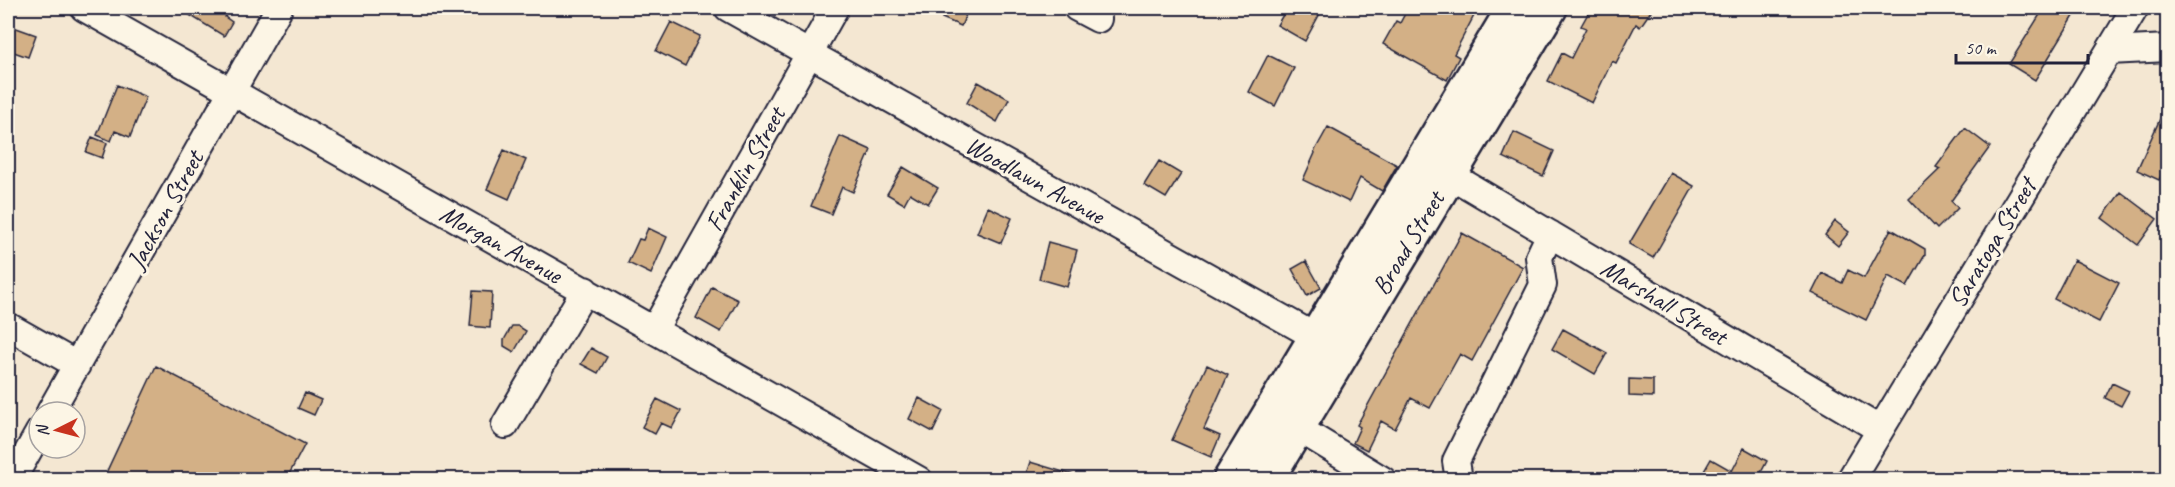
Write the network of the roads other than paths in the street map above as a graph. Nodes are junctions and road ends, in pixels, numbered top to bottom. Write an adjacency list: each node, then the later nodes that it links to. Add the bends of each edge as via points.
1 (84, 8): 11 (street, Morgan Avenue)
2 (279, 8): 11 (street, Jackson Street)
3 (728, 8): 10 (street, Woodlawn Avenue)
4 (835, 8): 10 (street, Franklin Street)
5 (1514, 8): 17 (main road, Broad Street)
6 (1550, 8): 12 (main road, Broad Street)
7 (2135, 8): 9 (street, Saratoga Street)
8 (2168, 48): 9 (street)
9 (2109, 51): 22 (street, Saratoga Street)
10 (810, 54): 16 (street, Franklin Street); 17 (street, Woodlawn Avenue)
11 (231, 92): 14 (street, Morgan Avenue); 18 (street, Jackson Street)
12 (1450, 175): 13 (street, Marshall Street); 17 (main road, Broad Street)
13 (1550, 234): 22 (street, Marshall Street); 29 (street, via 1539,257 1543,285 1456,461)
14 (585, 290): 16 (street, Morgan Avenue); 21 (street)
15 (8, 326): 18 (street)
16 (654, 330): 25 (street, Morgan Avenue)
17 (1329, 344): 20 (main road, Broad Street)
18 (77, 365): 19 (street, Jackson Street)
19 (57, 400)
20 (1284, 419): 26 (main road, Broad Street); 27 (main road, Broad Street); 28 (street)
21 (505, 425)
22 (1879, 429): 30 (street, Saratoga Street)
23 (27, 453): 24 (street)
24 (12, 480)
25 (919, 480)
26 (1230, 480)
27 (1266, 480)
28 (1383, 480)
29 (1459, 480)
30 (1850, 480)

